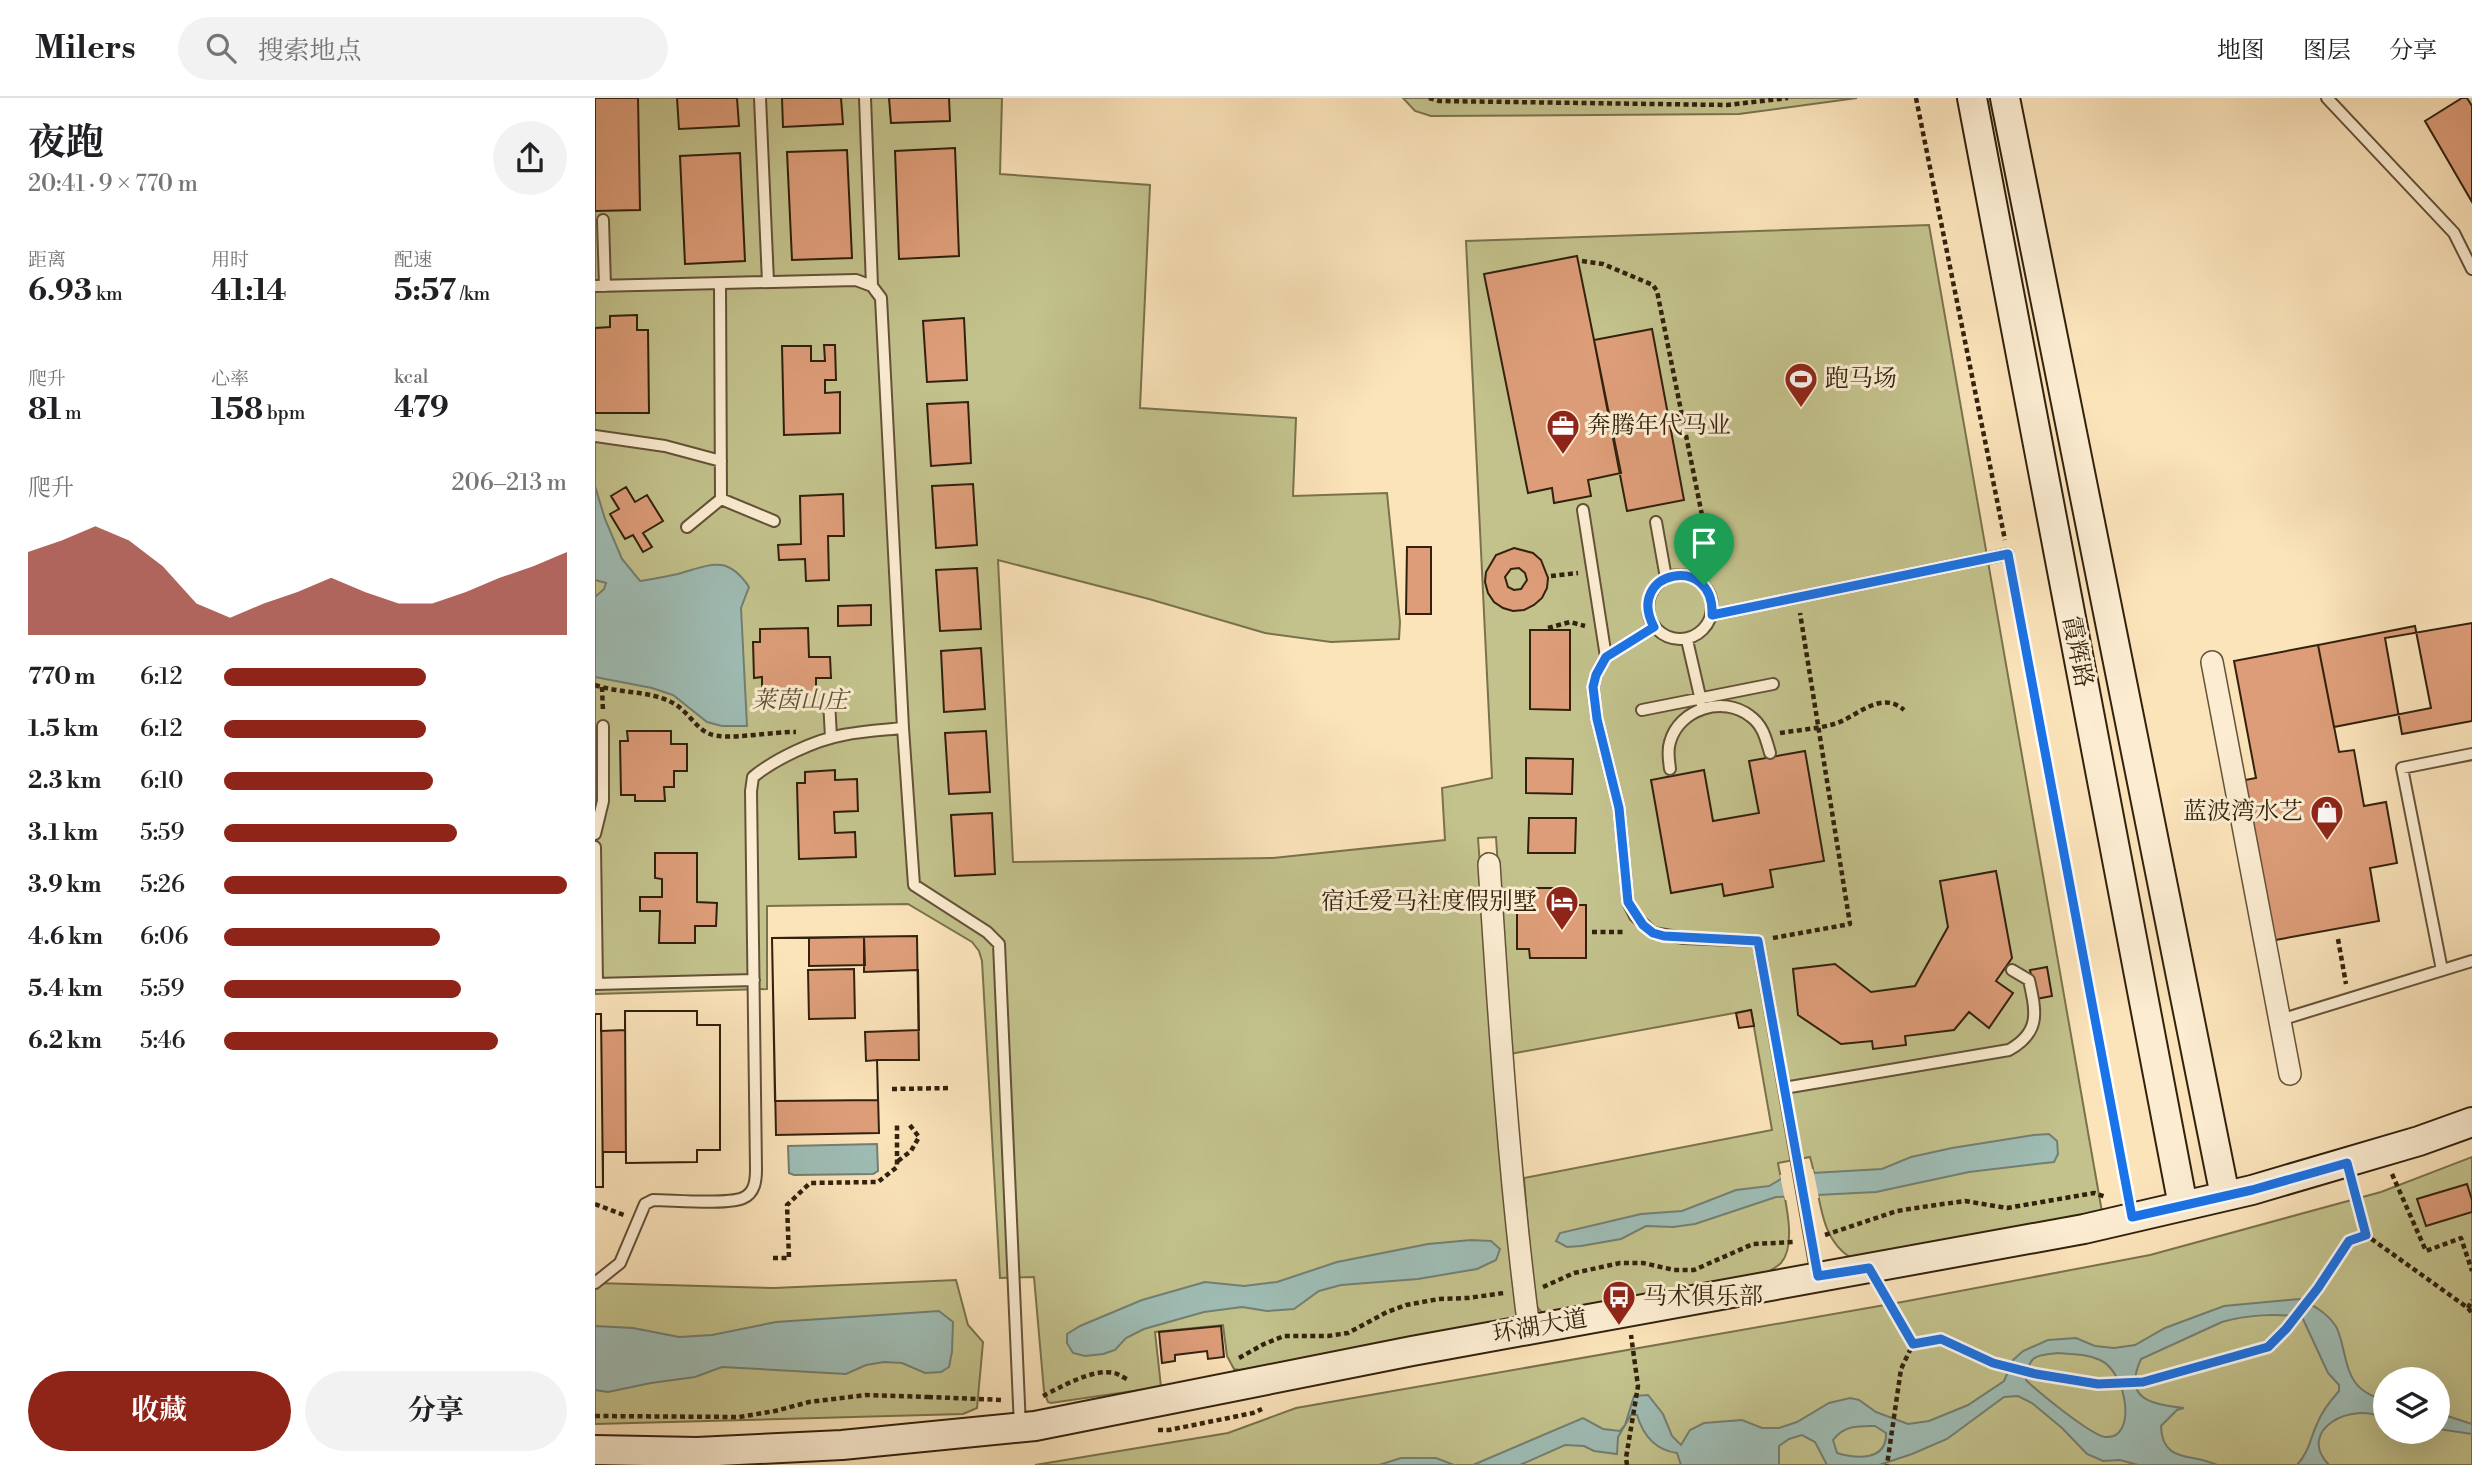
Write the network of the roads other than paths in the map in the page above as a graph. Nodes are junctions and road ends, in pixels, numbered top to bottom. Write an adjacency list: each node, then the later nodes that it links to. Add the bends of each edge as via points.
1 (760, 98): 9 (lane)
2 (865, 98): 12 (lane)
3 (1972, 98): 50 (street, 霞辉路)
4 (2005, 98): 49 (street, 霞辉路)
5 (2327, 98): 7 (lane)
6 (603, 220): 11 (lane)
7 (2469, 252): 8 (lane)
8 (2472, 268)
9 (768, 282): 10 (lane); 12 (lane, via 856,280)
10 (720, 284): 11 (lane); 14 (lane)
11 (600, 286)
12 (872, 286): 32 (lane, via 881,299)
13 (595, 436): 14 (lane, via 665,446)
14 (721, 461): 15 (lane)
15 (721, 499): 17 (lane); 19 (lane)
16 (1583, 510): 25 (lane)
17 (774, 521)
18 (1656, 522): 21 (lane)
19 (687, 527)
20 (2008, 554): 22 (lane)
21 (1666, 578): 22 (lane, via 1686,575 1704,585); 23 (lane, via 1648,600)
22 (1712, 615): 24 (lane, via 1703,631)
23 (1654, 627): 24 (lane, via 1669,638); 25 (lane)
24 (1687, 640): 29 (lane)
25 (1606, 657): 47 (lane, via 1593,687 1619,808 1628,902 1653,933 1684,939 1758,941)
26 (2213, 662): 45 (street)
27 (1773, 684): 29 (lane)
28 (829, 700): 33 (lane)
29 (1701, 704): 30 (lane); 34 (lane, via 1737,708 1752,717 1765,735); 36 (lane, via 1676,728 1669,743)
30 (1642, 710)
31 (603, 726): 37 (lane, via 603,801)
32 (903, 728): 33 (lane); 54 (lane, via 914,885 999,944)
33 (831, 738): 43 (lane, via 763,768 753,777)
34 (1770, 753)
35 (2472, 754): 42 (lane, via 2402,768)
36 (1670, 769)
37 (595, 834)
38 (595, 847): 44 (lane)
39 (1489, 864): 53 (street, via 1504,1098)
40 (2472, 961): 42 (lane)
41 (2012, 970): 47 (lane, via 2029,980 2035,1016 2028,1036 2009,1051)
42 (2442, 970): 45 (lane)
43 (754, 980): 44 (lane); 52 (lane, via 754,1189 744,1198 730,1200 653,1200 645,1204 620,1263)
44 (596, 984)
45 (2280, 1020): 46 (street)
46 (2290, 1074)
47 (1784, 1088): 51 (lane)
48 (2472, 1122): 49 (street, 环湖大道)
49 (2225, 1196): 50 (street, 环湖大道)
50 (2183, 1206): 51 (street, 环湖大道, via 2084,1229)
51 (1818, 1276): 53 (street, 环湖大道)
52 (595, 1283)
53 (1529, 1329): 54 (street, 环湖大道)
54 (1020, 1427): 55 (street, 环湖大道, via 832,1446 697,1452)
55 (595, 1450)

